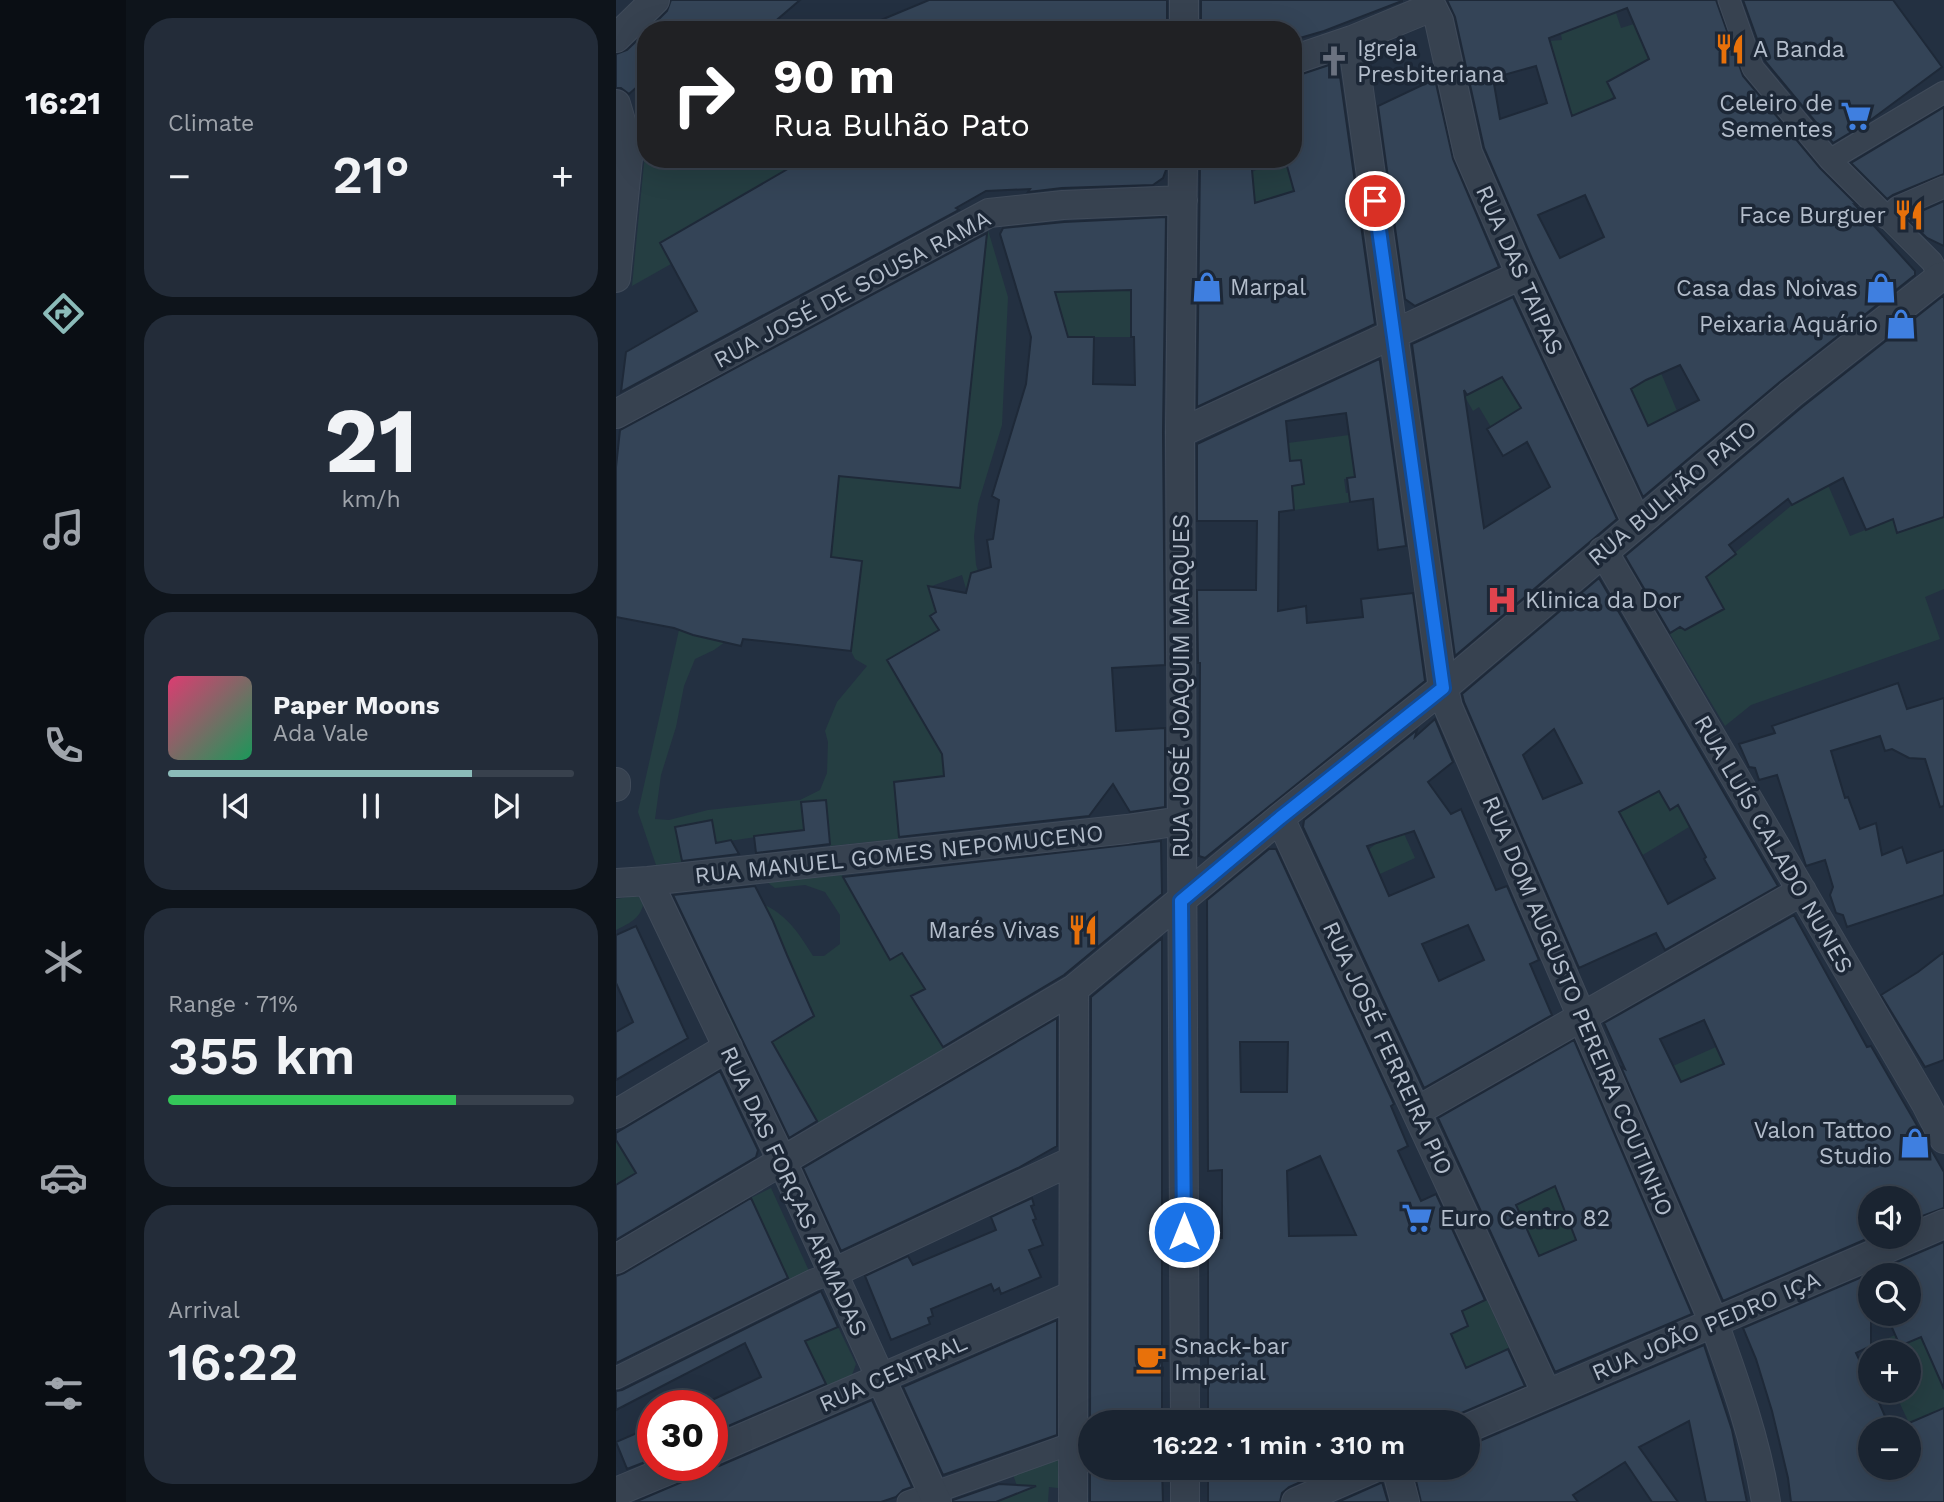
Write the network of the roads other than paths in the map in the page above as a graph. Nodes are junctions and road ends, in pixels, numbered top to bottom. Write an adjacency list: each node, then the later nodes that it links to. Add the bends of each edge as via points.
1 (655, 0): 6 (street)
2 (1184, 0): 5 (street)
3 (1729, 0): 11 (street, via 1753,68)
4 (1442, 4): 7 (street); 17 (street, RUA DAS TAIPAS, via 1439,21 1468,153)
5 (1184, 21)
6 (616, 38)
7 (1352, 40): 8 (street); 19 (street, RUA DOM AUGUSTO PEREIRA COUTINHO)
8 (1302, 57)
9 (1944, 92): 11 (street)
10 (616, 104): 18 (street, via 629,148)
11 (1830, 160): 15 (street)
12 (1183, 168): 14 (street, RUA JOSÉ JOAQUIM MARQUES)
13 (1944, 187): 15 (street, via 1898,207)
14 (1183, 200): 20 (street, RUA JOSÉ DE SOUSA RAMA, via 989,213); 21 (street, RUA JOSÉ JOAQUIM MARQUES)
15 (1886, 218): 16 (street)
16 (1940, 267): 22 (street, RUA BULHÃO PATO)
17 (1521, 275): 19 (street); 22 (street, RUA DAS TAIPAS)
18 (616, 278)
19 (1394, 334): 21 (street); 24 (street, RUA DOM AUGUSTO PEREIRA COUTINHO)
20 (616, 414)
21 (1180, 433): 26 (street, RUA JOSÉ JOAQUIM MARQUES)
22 (1637, 523): 23 (street, RUA BULHÃO PATO)
23 (1604, 551): 24 (street, RUA BULHÃO PATO); 29 (street, RUA LUÍS CALADO NUNES)
24 (1443, 688): 25 (street, RUA BULHÃO PATO); 32 (street, RUA DOM AUGUSTO PEREIRA COUTINHO)
25 (1280, 818): 30 (street, RUA BULHÃO PATO); 35 (street, RUA JOSÉ FERREIRA PIO)
26 (1181, 821): 27 (street, RUA MANUEL GOMES NEPOMUCENO); 30 (street, RUA JOSÉ JOAQUIM MARQUES)
27 (648, 881): 28 (street, RUA MANUEL GOMES NEPOMUCENO); 33 (street, RUA DAS FORÇAS ARMADAS)
28 (616, 883)
29 (1802, 891): 32 (street); 34 (street, RUA LUÍS CALADO NUNES)
30 (1181, 901): 31 (street, RUA BULHÃO PATO); 48 (street, RUA JOSÉ JOAQUIM MARQUES)
31 (1073, 989): 38 (street, RUA BULHÃO PATO); 39 (street)
32 (1583, 1017): 35 (street); 44 (street, RUA DOM AUGUSTO PEREIRA COUTINHO)
33 (727, 1047): 36 (street); 38 (street, RUA DAS FORÇAS ARMADAS)
34 (1935, 1100): 37 (street, RUA LUÍS CALADO NUNES)
35 (1417, 1111): 47 (street, RUA JOSÉ FERREIRA PIO)
36 (616, 1114)
37 (1944, 1139)
38 (782, 1161): 41 (street, RUA BULHÃO PATO); 42 (street, RUA DAS FORÇAS ARMADAS)
39 (1072, 1161): 42 (street); 43 (street)
40 (1944, 1224): 44 (street, RUA JOÃO PEDRO IÇA)
41 (616, 1259)
42 (834, 1273): 45 (street); 46 (street, RUA DAS FORÇAS ARMADAS)
43 (1073, 1295): 46 (street, RUA CENTRAL); 50 (street)
44 (1714, 1323): 47 (street, RUA JOÃO PEDRO IÇA); 62 (street, RUA DOM AUGUSTO PEREIRA COUTINHO, via 1739,1393)
45 (616, 1378)
46 (881, 1379): 51 (street, RUA CENTRAL); 57 (street, RUA DAS FORÇAS ARMADAS)
47 (1547, 1394): 49 (street, RUA JOÃO PEDRO IÇA)
48 (1185, 1410)
49 (1480, 1423)
50 (1073, 1443): 57 (street); 58 (street)
51 (728, 1444)
52 (1185, 1480): 59 (street)
53 (1346, 1480): 60 (street)
54 (1399, 1480): 61 (street)
55 (641, 1481): 56 (street)
56 (621, 1489)
57 (926, 1499)
58 (1073, 1502)
59 (1185, 1502)
60 (1296, 1502)
61 (1405, 1502)
62 (1766, 1502)

